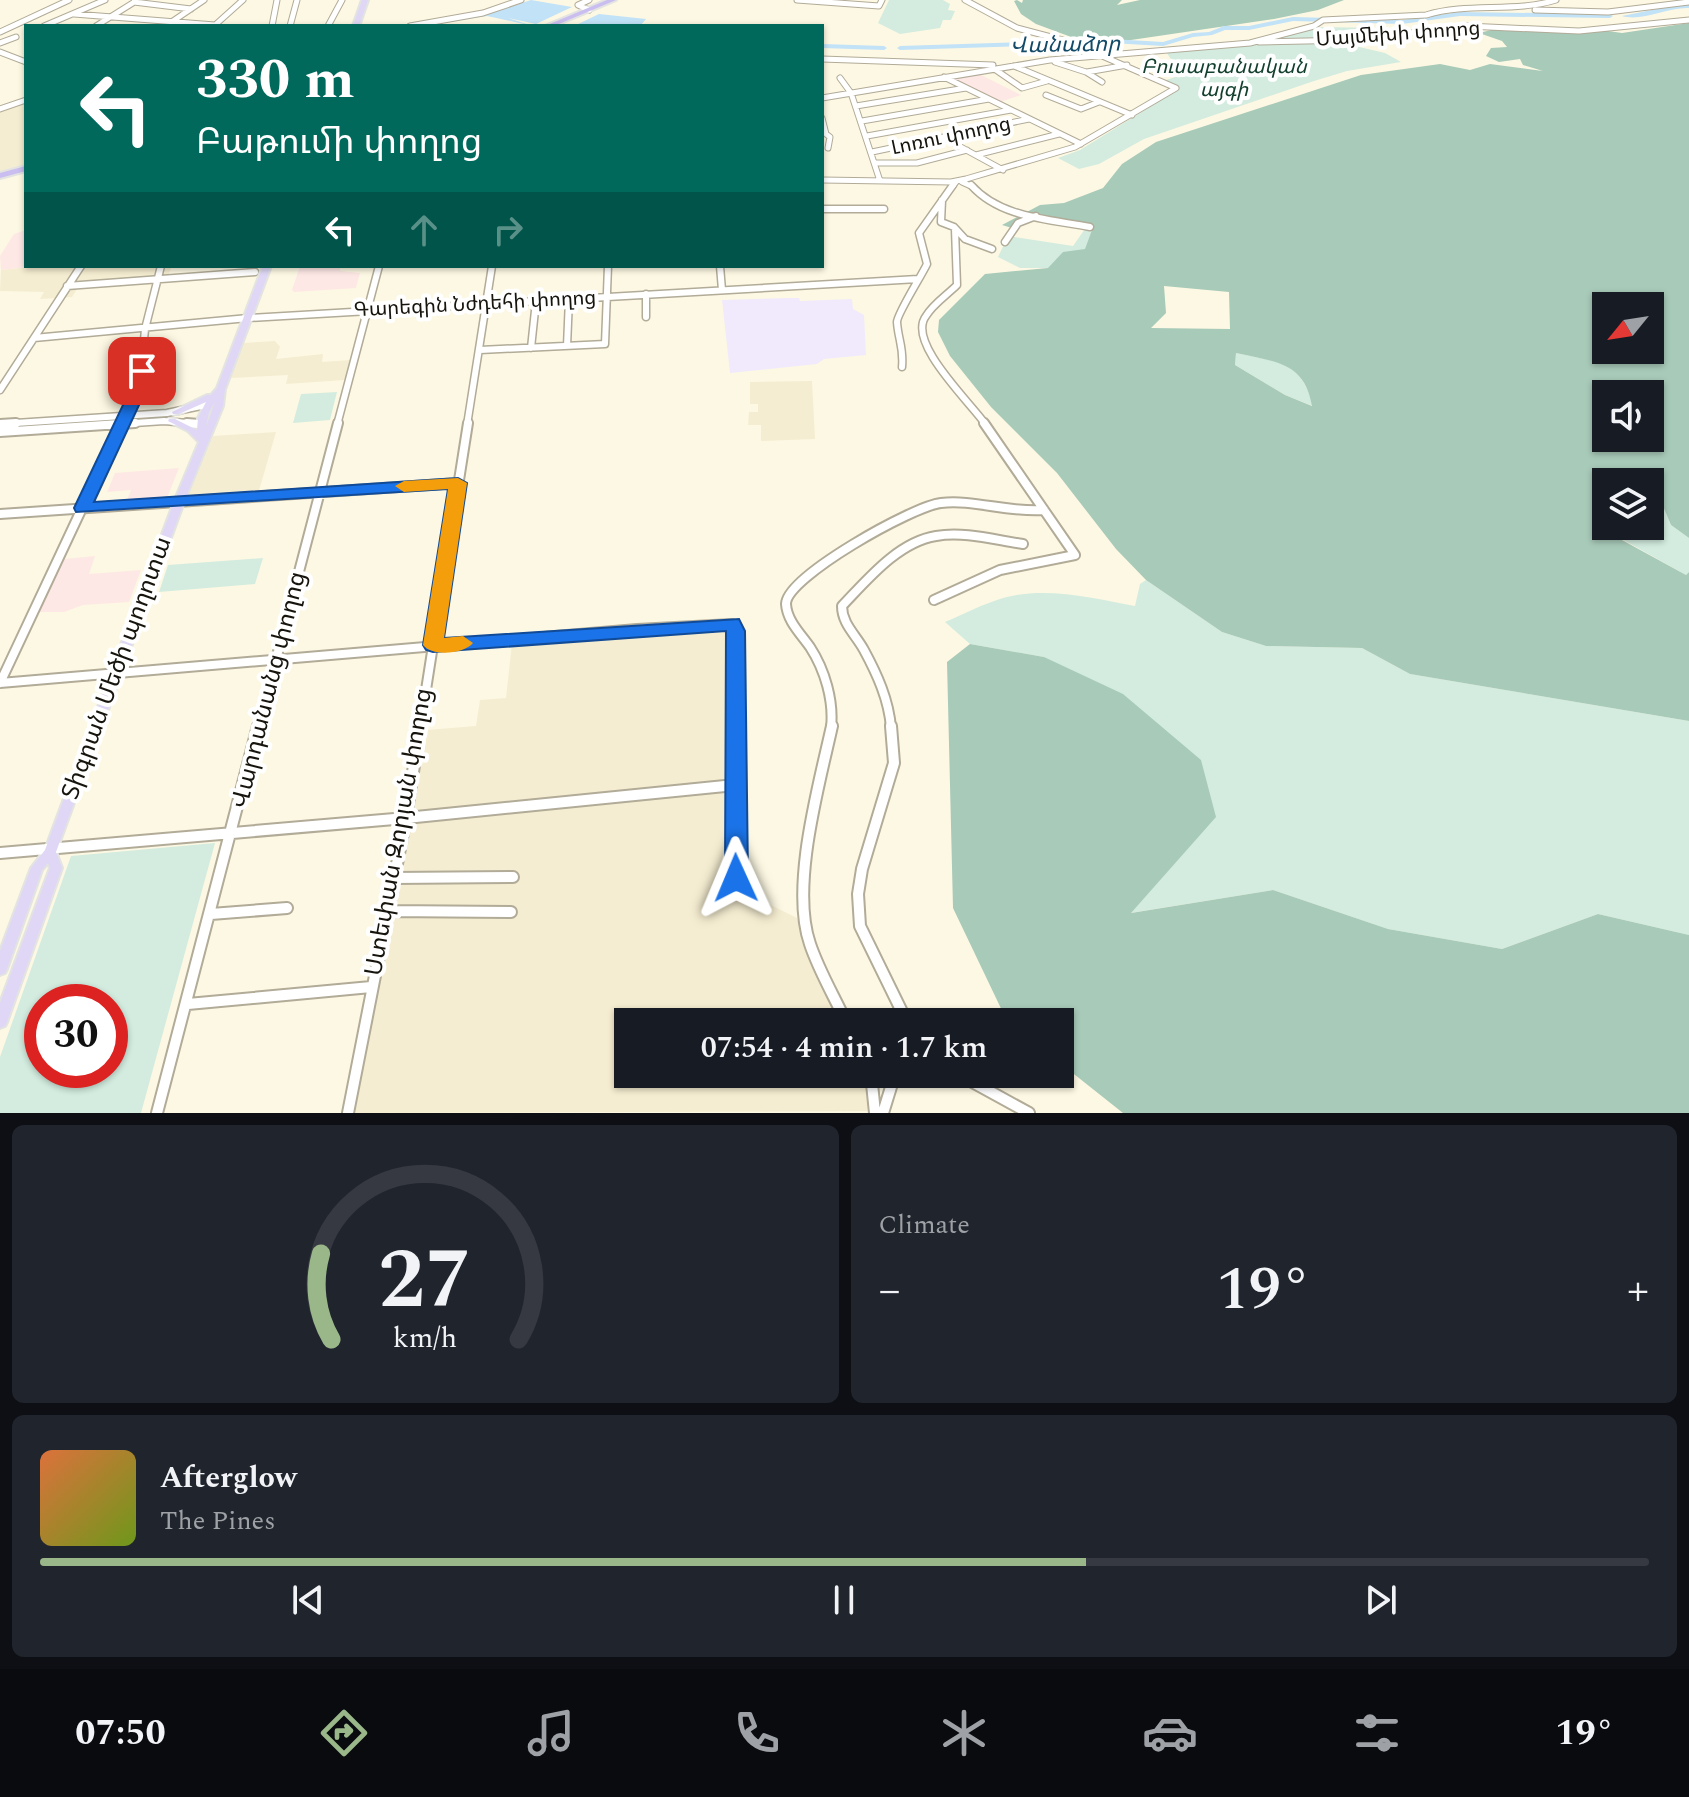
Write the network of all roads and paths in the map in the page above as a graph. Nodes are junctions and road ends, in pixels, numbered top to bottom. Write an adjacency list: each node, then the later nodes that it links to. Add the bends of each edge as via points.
1 (69, 0): 38 (street)
2 (105, 0): 21 (street)
3 (204, 0): 18 (street)
4 (243, 0): 32 (street)
5 (277, 0): 33 (street)
6 (297, 0): 34 (street)
7 (342, 0): 35 (street)
8 (365, 0): 26 (main road)
9 (521, 0): 36 (street, via 485,13)
10 (589, 0): 20 (street, via 578,5)
11 (613, 0): 20 (highway)
12 (797, 0): 17 (street)
13 (965, 0): 43 (street, via 1017,28)
14 (1556, 0): 19 (street)
15 (136, 1): 18 (street); 22 (street)
16 (1689, 2): 19 (street, via 1608,12)
17 (881, 3)
18 (191, 9): 25 (street)
19 (1510, 9): 41 (street, via 1317,22)
20 (589, 10): 37 (highway)
21 (74, 14): 22 (street); 27 (street)
22 (111, 17): 23 (street); 28 (street)
23 (135, 19): 25 (street); 29 (street)
24 (1689, 20): 41 (street, Մայմեխի փողոց, via 1579,31 1468,26 1353,40)
25 (172, 22): 30 (street); 31 (street)
26 (357, 22)
27 (49, 24)
28 (99, 24)
29 (127, 24)
30 (169, 24)
31 (193, 24)
32 (216, 24)
33 (272, 24)
34 (291, 24)
35 (329, 24)
36 (422, 24)
37 (553, 24)
38 (0, 32)
39 (16, 37): 40 (street)
40 (0, 43)
41 (1250, 43): 43 (street)
42 (0, 52): 46 (street)
43 (1104, 55): 45 (street); 48 (street)
44 (824, 59): 47 (street)
45 (1050, 60): 47 (street); 50 (street)
46 (24, 61)
47 (1012, 65): 49 (street); 53 (street)
48 (1127, 65): 50 (street); 65 (street, via 1176,88)
49 (993, 68): 51 (street); 53 (street, via 1022,88)
50 (1086, 72): 54 (street)
51 (943, 77): 55 (street); 56 (street)
52 (840, 78): 56 (street)
53 (1048, 81): 61 (street)
54 (1102, 82)
55 (967, 88): 59 (street); 62 (street)
56 (851, 93): 58 (street); 62 (street)
57 (1046, 95): 61 (street, via 1081,109)
58 (824, 98)
59 (990, 99): 64 (street); 67 (street)
60 (24, 101): 63 (street)
61 (1099, 102): 65 (street)
62 (856, 106): 67 (street)
63 (0, 109)
64 (1012, 110): 66 (street); 70 (street)
65 (1132, 115): 72 (street)
66 (1029, 119): 69 (street); 71 (street, Լոռու փողոց)
67 (862, 121): 70 (street)
68 (824, 126): 73 (street)
69 (1060, 134): 72 (street); 76 (street)
70 (867, 136): 75 (street)
71 (946, 138): 74 (street); 75 (street, Լոռու փողոց)
72 (1081, 144): 79 (street)
73 (828, 148)
74 (967, 150): 76 (street); 77 (street, via 917,163)
75 (872, 152): 77 (street)
76 (976, 155): 79 (street)
77 (876, 163): 82 (street)
78 (24, 169): 80 (highway)
79 (1003, 170): 83 (street)
80 (0, 176)
81 (824, 180): 82 (street)
82 (880, 181): 83 (street)
83 (957, 182): 84 (street); 87 (street, via 970,184 1000,209)
84 (942, 199): 89 (street, via 941,222); 100 (street, via 919,233 927,259)
85 (824, 209): 86 (street)
86 (884, 209)
87 (1036, 215): 88 (street); 90 (street, via 1018,223)
88 (1090, 227)
89 (955, 229): 91 (street, via 965,239); 133 (street, via 957,285 924,317 923,341)
90 (1005, 242)
91 (992, 249)
92 (80, 268): 102 (street)
93 (160, 268): 101 (street)
94 (266, 268): 111 (main road, Տիգրան Մեծի պողոտա)
95 (378, 268): 109 (street, Վարդանանց փողոց)
96 (492, 268): 108 (street, Ստեփան Զորյան փողոց)
97 (608, 268): 105 (street)
98 (720, 268): 103 (street)
99 (255, 272): 101 (street)
100 (918, 279): 103 (street, Գարեգին Նժդեհի փողոց); 117 (street, via 897,321)
101 (157, 280): 102 (street); 112 (street)
102 (67, 286): 113 (street)
103 (722, 290): 104 (street, Գարեգին Նժդեհի փողոց)
104 (646, 294): 105 (street, Գարեգին Նժդեհի փողոց); 110 (street)
105 (607, 297): 106 (street, Գարեգին Նժդեհի փողոց); 114 (street, via 605,344)
106 (569, 299): 107 (street, Գարեգին Նժդեհի փողոց); 114 (street)
107 (536, 301): 108 (street, Գարեգին Նժդեհի փողոց); 115 (street)
108 (486, 304): 109 (street, Գարեգին Նժդեհի փողոց); 116 (street, Ստեփան Զորյան փողոց)
109 (367, 311): 111 (street, Գարեգին Նժդեհի փողոց); 130 (street, Վարդանանց փողոց)
110 (646, 317)
111 (248, 318): 112 (street, Գարեգին Նժդեհի փողոց); 118 (main road, Տիգրան Մեծի պողոտա)
112 (145, 327): 113 (street, Գարեգին Նժդեհի փողոց); 123 (street, via 140,384)
113 (34, 338): 119 (street)
114 (567, 346): 115 (street)
115 (531, 348): 116 (street)
116 (480, 350): 129 (street, Ստեփան Զորյան փողոց)
117 (902, 367)
118 (221, 389): 120 (main road, Տիգրան Մեծի պողոտա); 121 (main road, Տիգրան Մեծի պողոտա); 122 (main road)
119 (0, 390)
120 (206, 405): 121 (main road); 122 (street); 126 (main road, Տիգրան Մեծի պողոտա)
121 (219, 406): 124 (main road, Տիգրան Մեծի պողոտա)
122 (174, 416): 123 (street); 126 (street); 128 (main road)
123 (123, 420): 125 (street); 127 (street); 132 (street)
124 (214, 420): 126 (main road); 128 (main road, Տիգրան Մեծի պողոտա)
125 (0, 424)
126 (199, 424): 128 (main road)
127 (0, 432)
128 (202, 440): 131 (main road, Տիգրան Մեծի պողոտա)
129 (458, 483): 130 (street); 137 (street, Ստեփան Զորյան փողոց)
130 (321, 491): 131 (street); 138 (street, Վարդանանց փողոց)
131 (179, 502): 132 (street); 139 (main road, Տիգրան Մեծի պողոտա)
132 (83, 508): 134 (street); 140 (street)
133 (1044, 510): 136 (street, via 1075,555 1000,570); 156 (street, via 931,504 813,571 786,602 831,696 832,724 808,839 804,908 809,942)
134 (0, 514)
135 (1023, 544): 157 (street, via 925,539 842,606 842,617 864,650 890,715 894,763 858,894 860,926)
136 (934, 600)
137 (433, 645): 138 (street); 141 (street, via 727,623 736,631); 142 (street, Ստեփան Զորյան փողոց)
138 (276, 659): 139 (street); 143 (street, Վարդանանց փողոց)
139 (116, 673): 140 (street); 144 (main road, Տիգրան Մեծի պողոտա)
140 (0, 683)
141 (735, 785): 142 (street); 148 (street)
142 (406, 818): 143 (street); 147 (street, Ստեփան Զորյան փողոց)
143 (232, 832): 144 (street); 152 (street, Վարդանանց փողոց)
144 (51, 850): 145 (street); 153 (main road, Տիգրան Մեծի պողոտա, via 37,868); 158 (main road, Տիգրան Մեծի պողոտա, via 56,868)
145 (0, 853)
146 (513, 877): 147 (street)
147 (393, 878): 150 (street, Ստեփան Զորյան փողոց)
148 (736, 878)
149 (287, 908): 152 (street)
150 (387, 911): 151 (street); 154 (street, Ստեփան Զորյան փողոց)
151 (511, 912)
152 (211, 914): 155 (street, Վարդանանց փողոց)
153 (0, 969)
154 (371, 987): 155 (street); 163 (street, Ստեփան Զորյան փողոց)
155 (188, 1004): 162 (street, Վարդանանց փողոց)
156 (840, 1008)
157 (900, 1008)
158 (1, 1015)
159 (872, 1088): 164 (street)
160 (891, 1088): 165 (street)
161 (983, 1088): 166 (street)
162 (157, 1113)
163 (348, 1113)
164 (875, 1113)
165 (883, 1113)
166 (1029, 1113)

